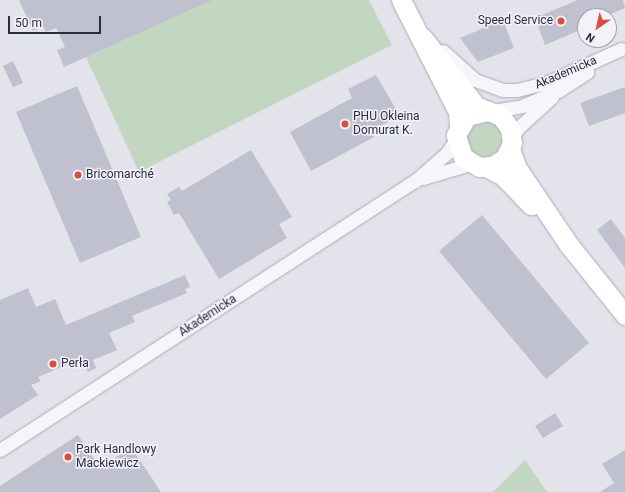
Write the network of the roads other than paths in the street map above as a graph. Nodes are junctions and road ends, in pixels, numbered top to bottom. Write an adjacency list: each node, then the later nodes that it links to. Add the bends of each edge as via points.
1 (401, 0): 2 (street)
2 (419, 30): 3 (street, Akademicka, via 467,75 502,90 517,90 548,82); 5 (street, via 473,103); 6 (street, via 458,112)
3 (623, 48): 4 (street, Akademicka)
4 (558, 91): 5 (street, Akademicka, via 503,112); 7 (street, Akademicka, via 518,128)
5 (488, 111): 6 (street, via 469,115); 7 (street, via 505,120)
6 (457, 132): 8 (street, via 459,153); 9 (street, Akademicka, via 447,153)
7 (511, 144): 8 (street, via 502,161); 10 (street, via 517,168)
8 (478, 166): 9 (street, Akademicka); 10 (street, via 502,174)
9 (415, 181): 12 (street, Akademicka)
10 (569, 245): 11 (street)
11 (625, 315)
12 (0, 450)

